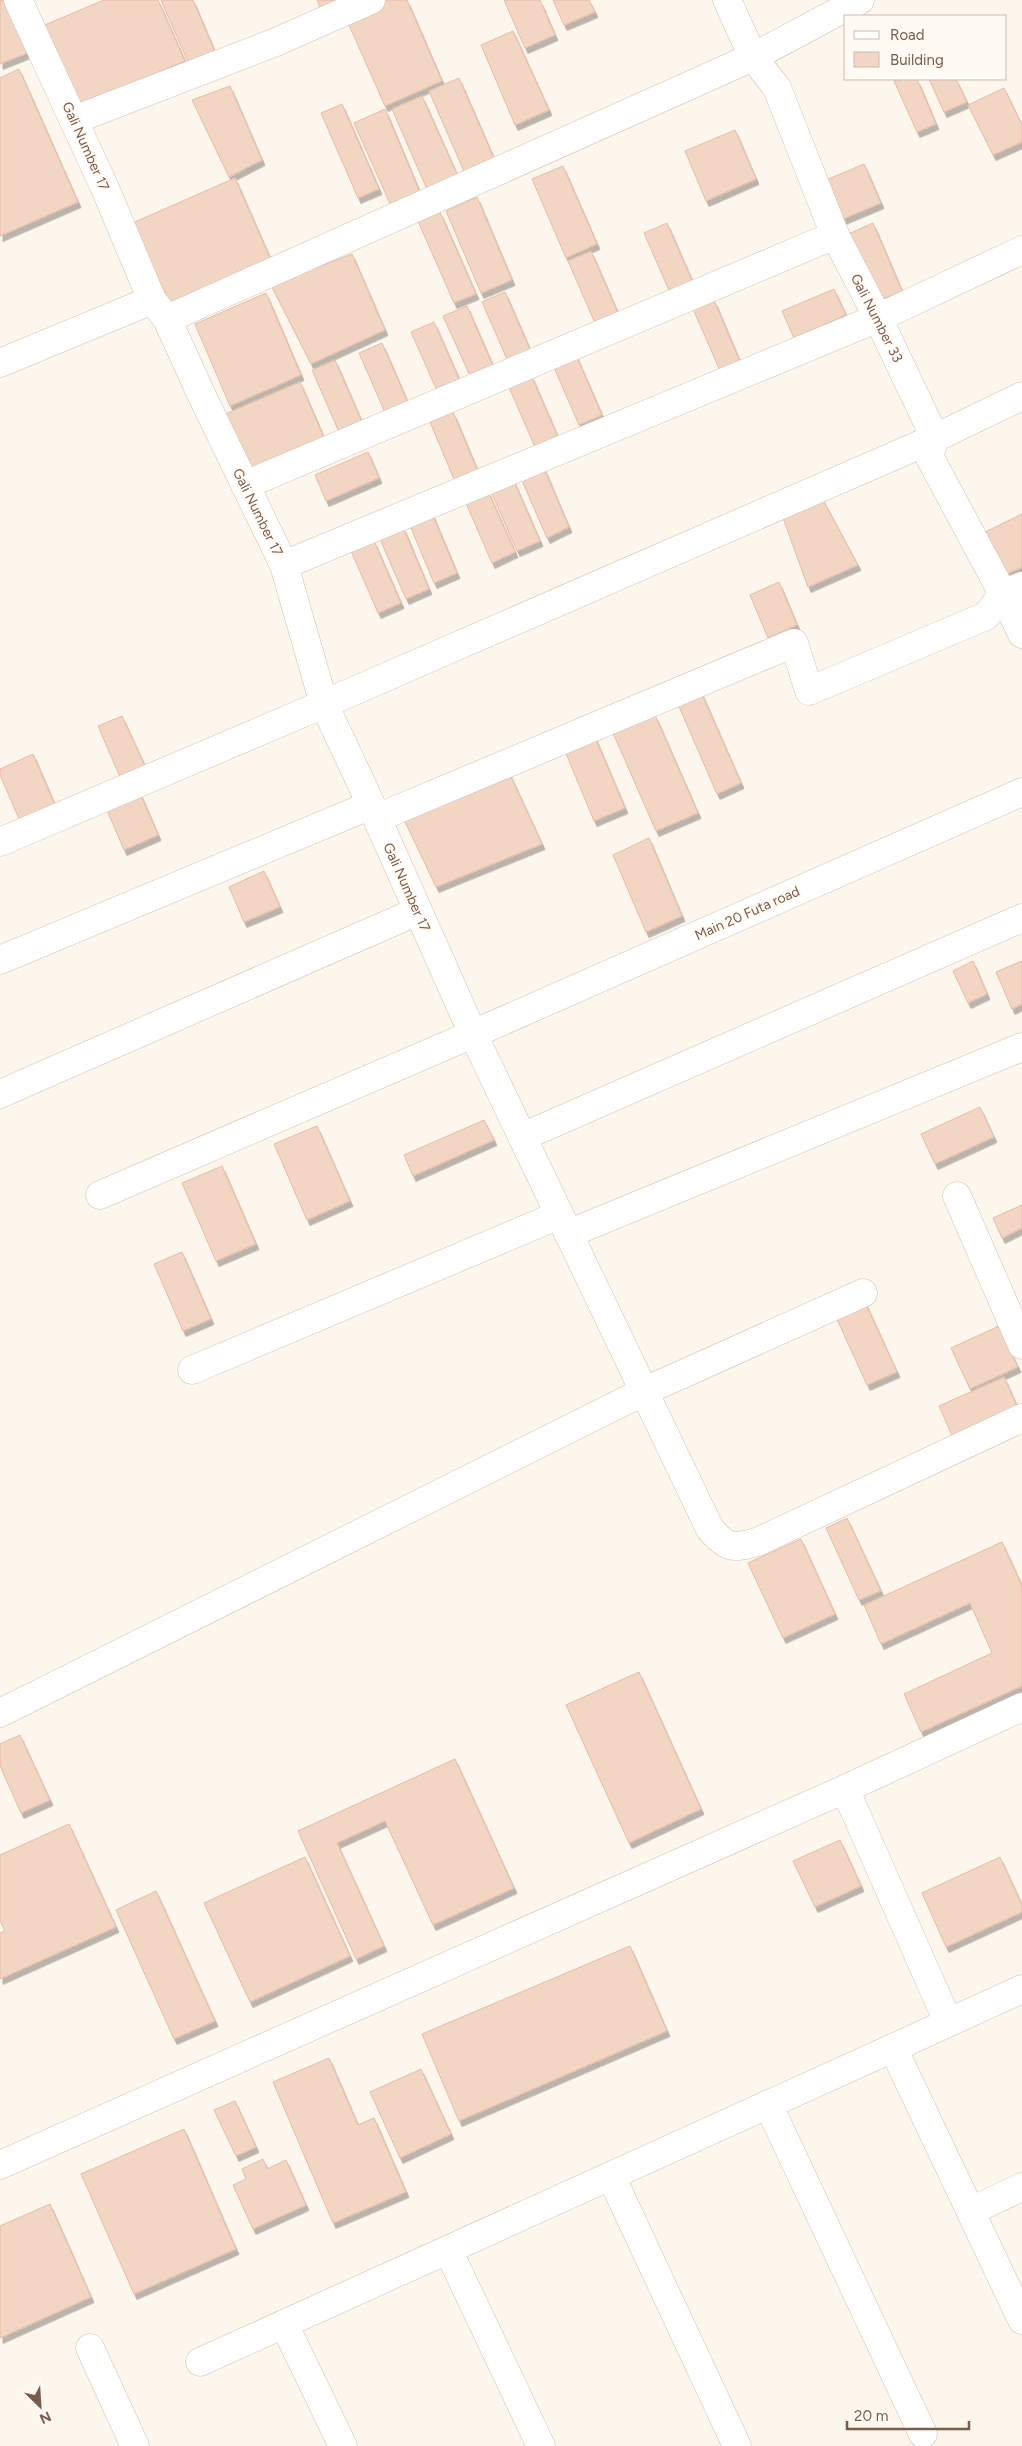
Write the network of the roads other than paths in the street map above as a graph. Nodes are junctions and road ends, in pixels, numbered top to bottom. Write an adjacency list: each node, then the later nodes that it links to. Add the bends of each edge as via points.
1 (18, 0): 6 (street, Gali Number 17)
2 (371, 0): 6 (street, via 276,42)
3 (727, 0): 5 (street, Gali Number 33)
4 (860, 0): 5 (street)
5 (753, 58): 7 (street, Gali Number 33, via 777,88); 9 (street)
6 (74, 120): 9 (street, Gali Number 17)
7 (834, 235): 10 (street, Gali Number 33); 14 (street)
8 (1022, 250): 10 (street)
9 (159, 310): 11 (street); 14 (street, Gali Number 17)
10 (878, 318): 13 (street, Gali Number 33); 15 (street)
11 (0, 364)
12 (1022, 396): 13 (street)
13 (935, 438): 16 (street, via 929,456); 18 (street)
14 (245, 485): 15 (street, Gali Number 17)
15 (284, 565): 18 (street, Gali Number 17)
16 (1013, 590): 17 (street); 20 (street, via 986,616 809,691 794,642)
17 (1022, 634)
18 (324, 704): 20 (street, Gali Number 17); 21 (street)
19 (1022, 792): 25 (street, Main 20 Futa road)
20 (374, 811): 22 (street, Gali Number 17); 24 (street)
21 (0, 842)
22 (418, 911): 25 (street, Gali Number 17); 27 (street)
23 (1022, 918): 28 (street)
24 (0, 960)
25 (473, 1034): 28 (street, Gali Number 17); 29 (street, Main 20 Futa road)
26 (1022, 1047): 31 (street)
27 (0, 1094)
28 (522, 1137): 31 (street, Gali Number 17)
29 (100, 1195)
30 (957, 1196): 33 (street)
31 (564, 1224): 34 (street); 35 (street, Gali Number 17)
32 (863, 1293): 35 (street)
33 (1022, 1345)
34 (192, 1370)
35 (645, 1391): 36 (street, Gali Number 17, via 710,1529 732,1547 757,1542); 38 (street)
36 (1022, 1418)
37 (1022, 1708): 39 (street)
38 (0, 1712)
39 (845, 1789): 41 (street); 44 (street)
40 (1022, 1989): 41 (street)
41 (948, 2022): 42 (street)
42 (892, 2048): 43 (street); 47 (street)
43 (768, 2104): 45 (street); 53 (street)
44 (0, 2165)
45 (611, 2176): 48 (street); 57 (street)
46 (1022, 2187): 47 (street)
47 (971, 2211): 49 (street)
48 (448, 2250): 50 (street); 56 (street)
49 (1022, 2320)
50 (284, 2324): 52 (street); 55 (street)
51 (90, 2348): 54 (street)
52 (200, 2362)
53 (923, 2434)
54 (135, 2446)
55 (343, 2446)
56 (541, 2446)
57 (737, 2446)

